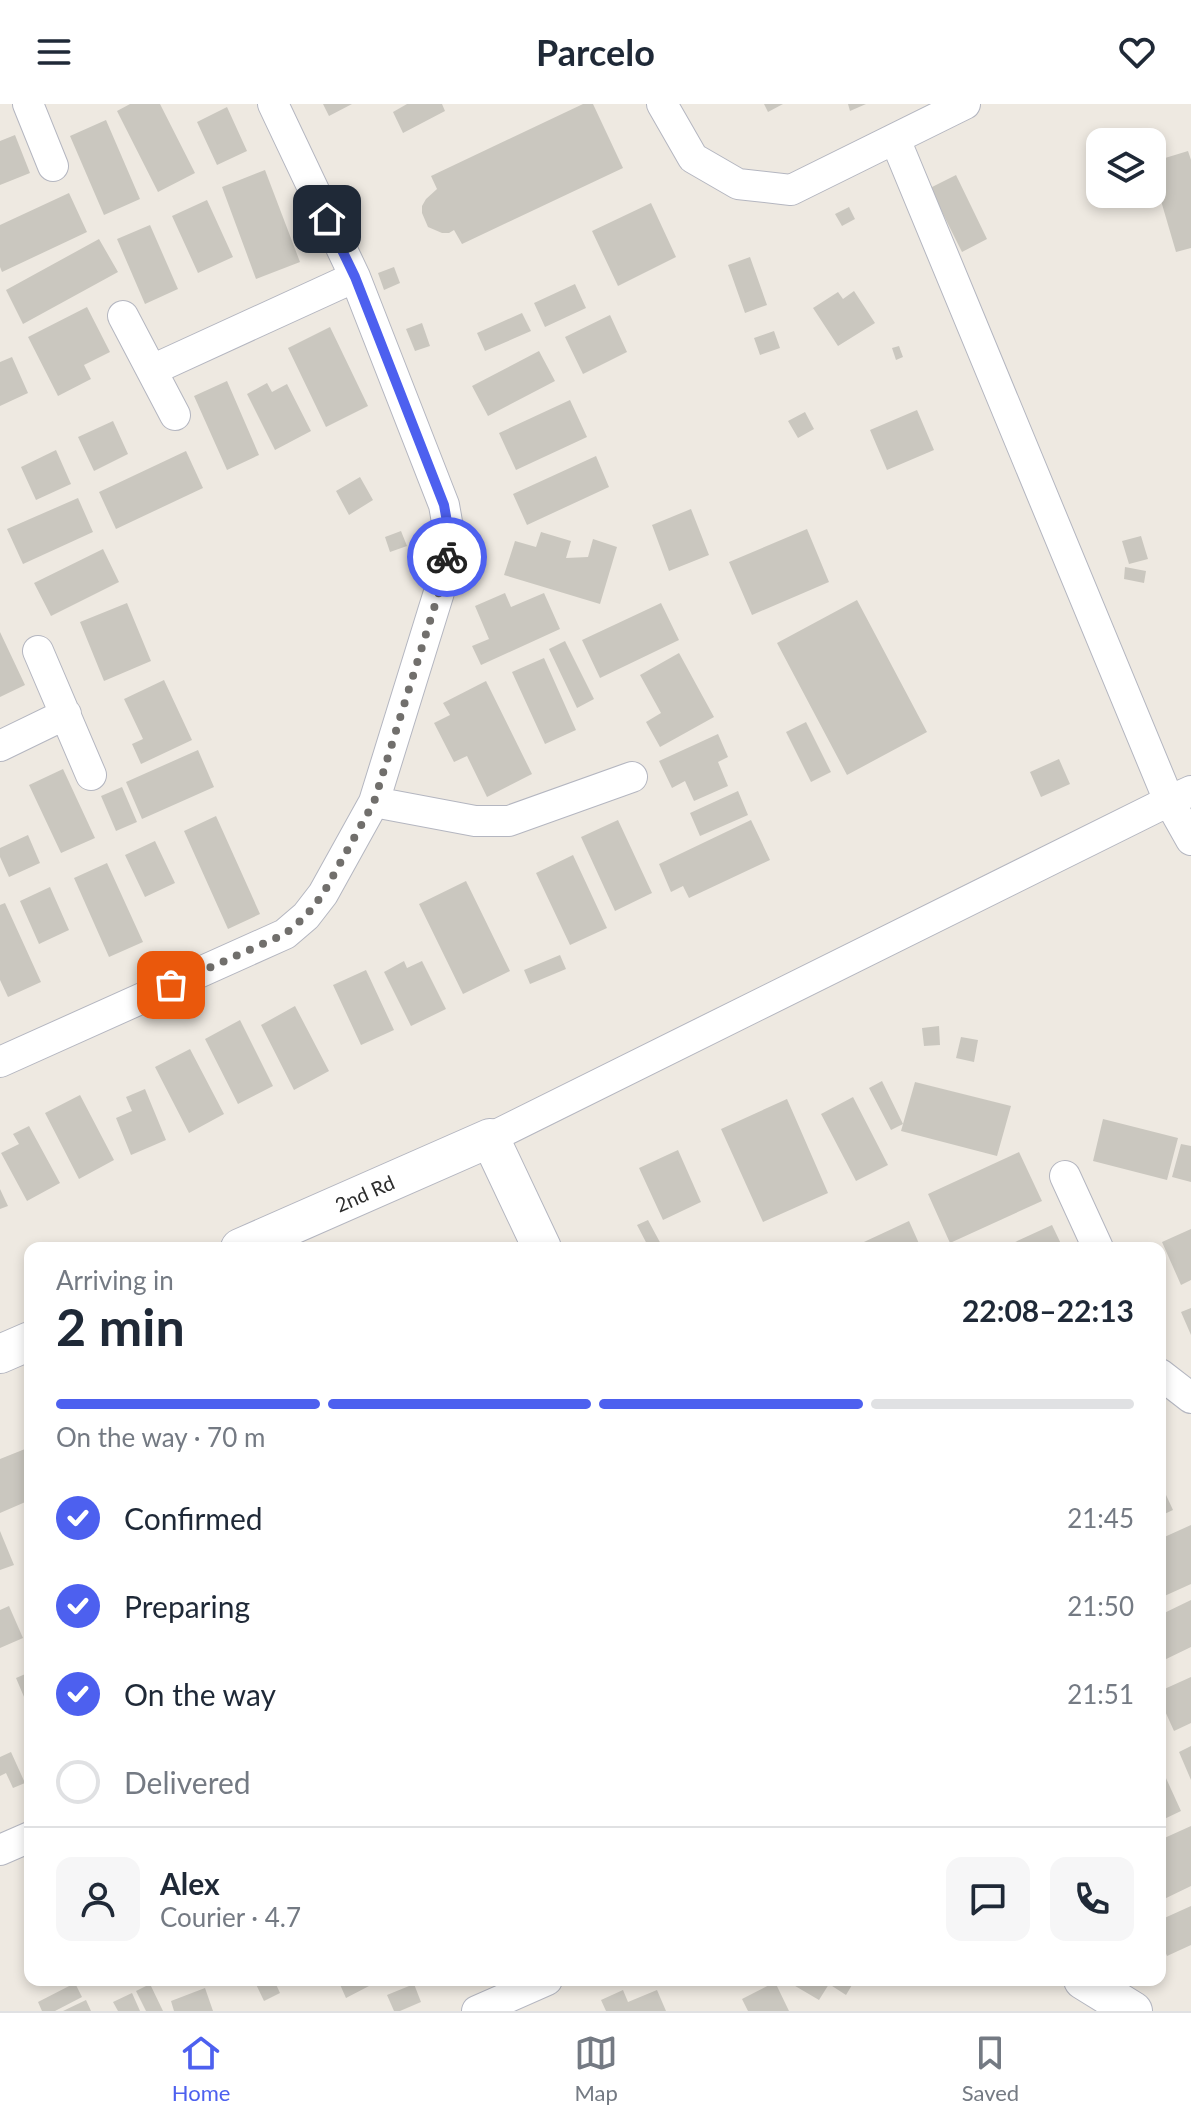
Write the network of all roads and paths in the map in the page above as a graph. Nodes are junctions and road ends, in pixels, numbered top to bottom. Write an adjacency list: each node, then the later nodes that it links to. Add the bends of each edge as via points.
1 (273, 104): 7 (street)
2 (662, 104): 5 (street, via 693,158 738,184 791,190)
3 (965, 104): 5 (street)
4 (39, 108): 6 (street)
5 (895, 139): 16 (street)
6 (53, 166)
7 (355, 277): 9 (street); 17 (street, via 444,505 450,539 444,576)
8 (123, 316): 9 (street)
9 (152, 370): 10 (street)
10 (175, 415)
11 (38, 651): 12 (street)
12 (66, 714): 13 (street); 14 (street)
13 (0, 746)
14 (91, 775)
15 (632, 777): 17 (street, via 509,821 475,821)
16 (1180, 796): 18 (street); 20 (street)
17 (374, 802): 19 (street, via 323,894 285,934)
18 (1191, 840)
19 (0, 1062)
20 (490, 1138): 22 (street, 2nd Rd); 23 (street)
21 (1065, 1176): 24 (street)
22 (254, 1242)
23 (539, 1242)
24 (1095, 1242)
25 (24, 1344): 26 (street)
26 (0, 1354)
27 (1166, 1379): 28 (street)
28 (1191, 1398)
29 (24, 1840): 30 (street)
30 (0, 1850)
31 (533, 1986): 33 (street)
32 (1093, 1986): 34 (street)
33 (477, 2011)
34 (1133, 2011)

